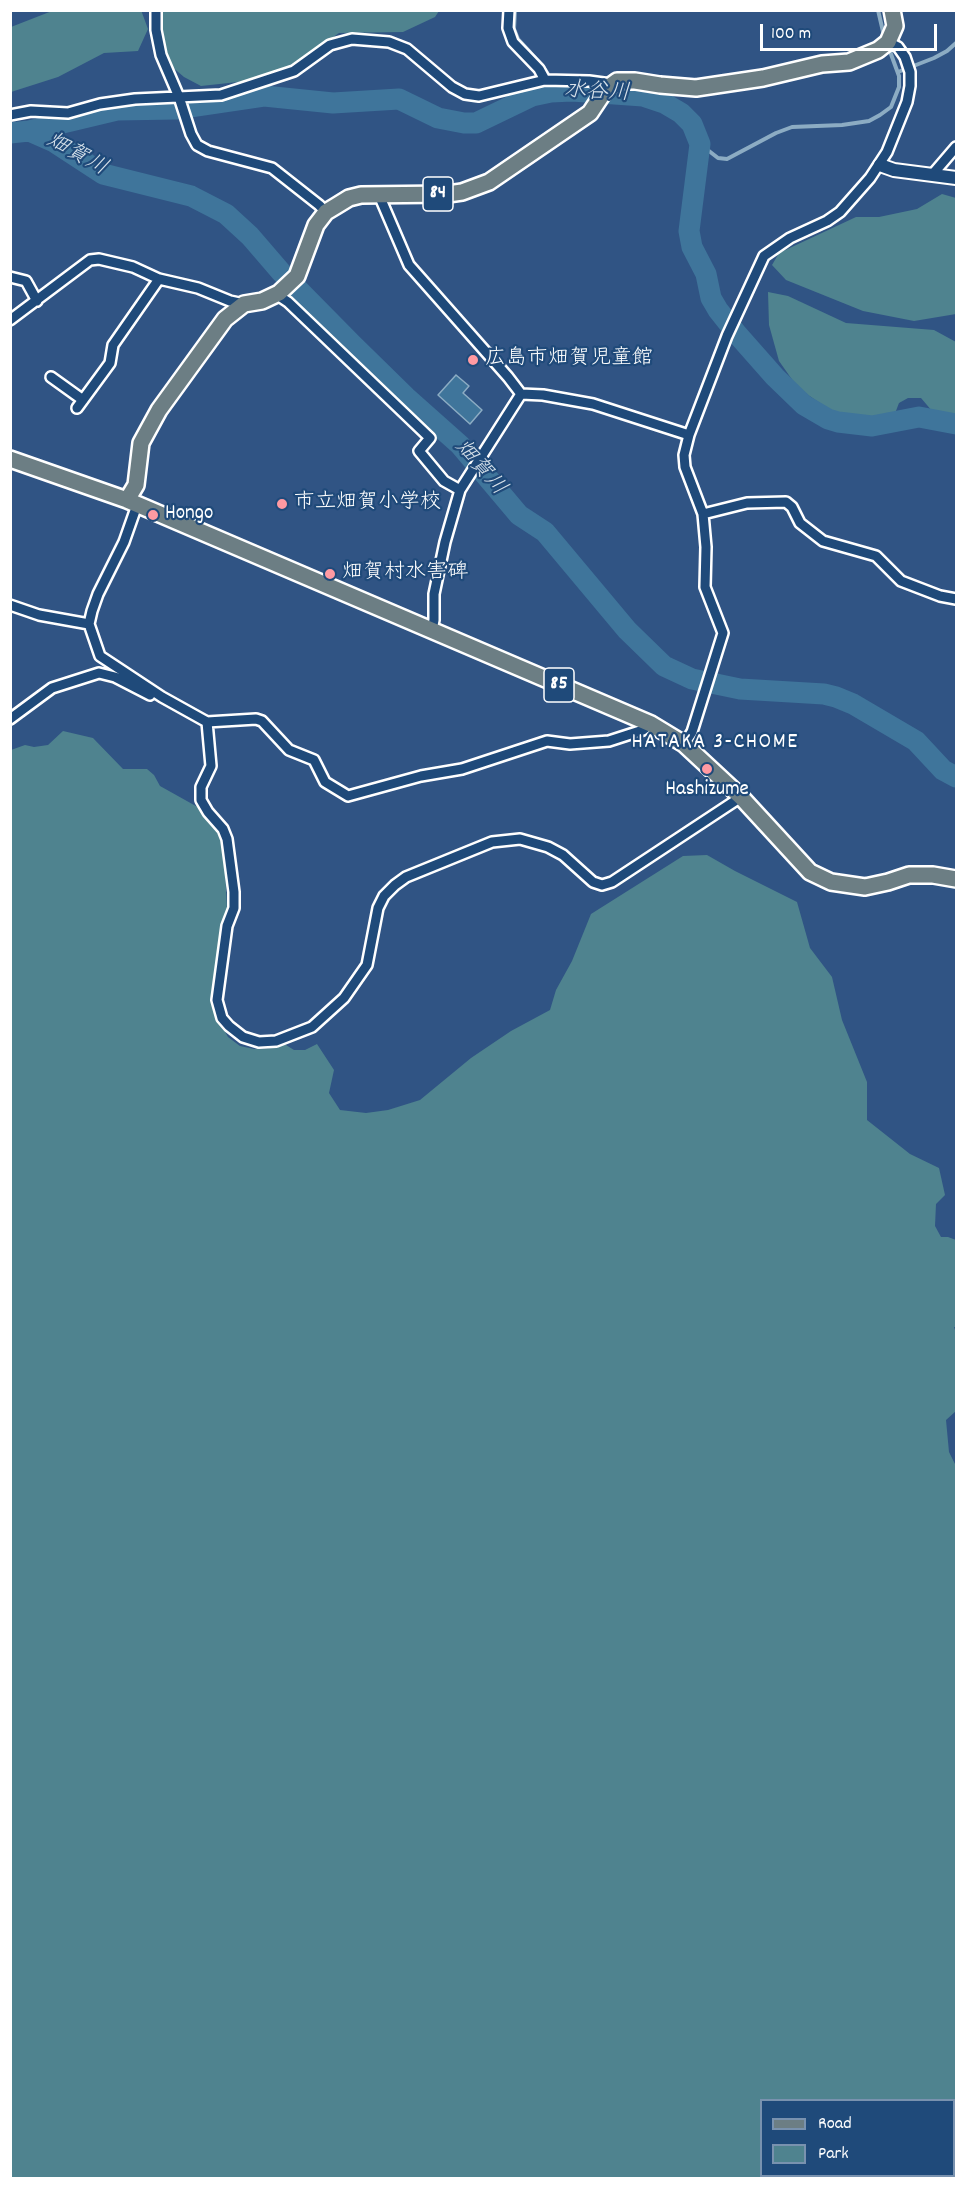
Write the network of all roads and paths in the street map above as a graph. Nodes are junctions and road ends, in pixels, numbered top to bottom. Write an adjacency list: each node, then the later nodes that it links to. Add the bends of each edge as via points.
1 (156, 10): 7 (street, via 160,55)
2 (509, 10): 5 (street, via 508,28 513,42)
3 (892, 10): 4 (main road, via 895,26)
4 (883, 46): 6 (main road, via 837,64 763,78 696,88 625,80); 10 (street, via 898,47 905,57 910,86)
5 (545, 80): 6 (street, via 589,81); 7 (street, via 479,96 465,94 407,49 388,42 352,39 330,45 282,76 221,95)
6 (609, 87): 13 (main road, 84, via 577,123 474,188 448,194)
7 (180, 101): 8 (street, via 135,99 68,114 31,111); 14 (street, via 197,144 208,151 272,168)
8 (10, 115)
9 (957, 147): 11 (street)
10 (880, 165): 11 (street); 25 (street, via 840,212 764,256 728,333)
11 (932, 175): 12 (street)
12 (957, 178)
13 (379, 195): 14 (main road, 84, via 349,198); 22 (street, via 409,265)
14 (326, 212): 17 (main road, 84, via 311,235 297,276)
15 (10, 277): 18 (street, via 26,281)
16 (159, 279): 18 (street, via 133,267 90,260); 19 (street); 23 (street, via 113,345 110,363)
17 (278, 293): 19 (main road, 84); 27 (street, via 430,438 419,451 444,480)
18 (37, 301): 20 (street)
19 (244, 304): 28 (main road, 84, via 225,319 159,410 141,443)
20 (10, 320)
21 (51, 377): 23 (street)
22 (520, 394): 25 (street, via 593,404); 27 (street)
23 (83, 400): 24 (street)
24 (76, 408)
25 (689, 435): 29 (street, via 685,467)
26 (10, 459): 28 (main road)
27 (460, 490): 33 (street, via 436,584)
28 (132, 503): 32 (street, via 124,542 98,594); 33 (main road, 85)
29 (703, 514): 30 (street, via 747,503 786,502 800,523 823,540 876,555 901,581); 38 (street, via 705,587 723,633 692,732)
30 (957, 599)
31 (10, 605): 32 (street, via 39,615)
32 (90, 624): 34 (street, via 100,656)
33 (432, 630): 37 (main road, 85)
34 (162, 697): 35 (street, via 99,673 52,688); 36 (street)
35 (10, 719)
36 (207, 722): 37 (street, via 262,721 289,750 314,760 326,782 348,796 462,769 547,741 609,741); 39 (street, via 211,766 201,787 201,800 227,839 234,892 217,1000 222,1018 229,1026 243,1037 259,1042 276,1041 312,1027 344,998 367,964 381,902 406,877 492,842 520,839 563,855 593,882 602,885)
37 (651, 724): 38 (main road, 85)
38 (684, 744): 39 (main road, 85)
39 (741, 797): 40 (main road, 85, via 810,872 831,882 865,887 909,875)
40 (957, 879)

